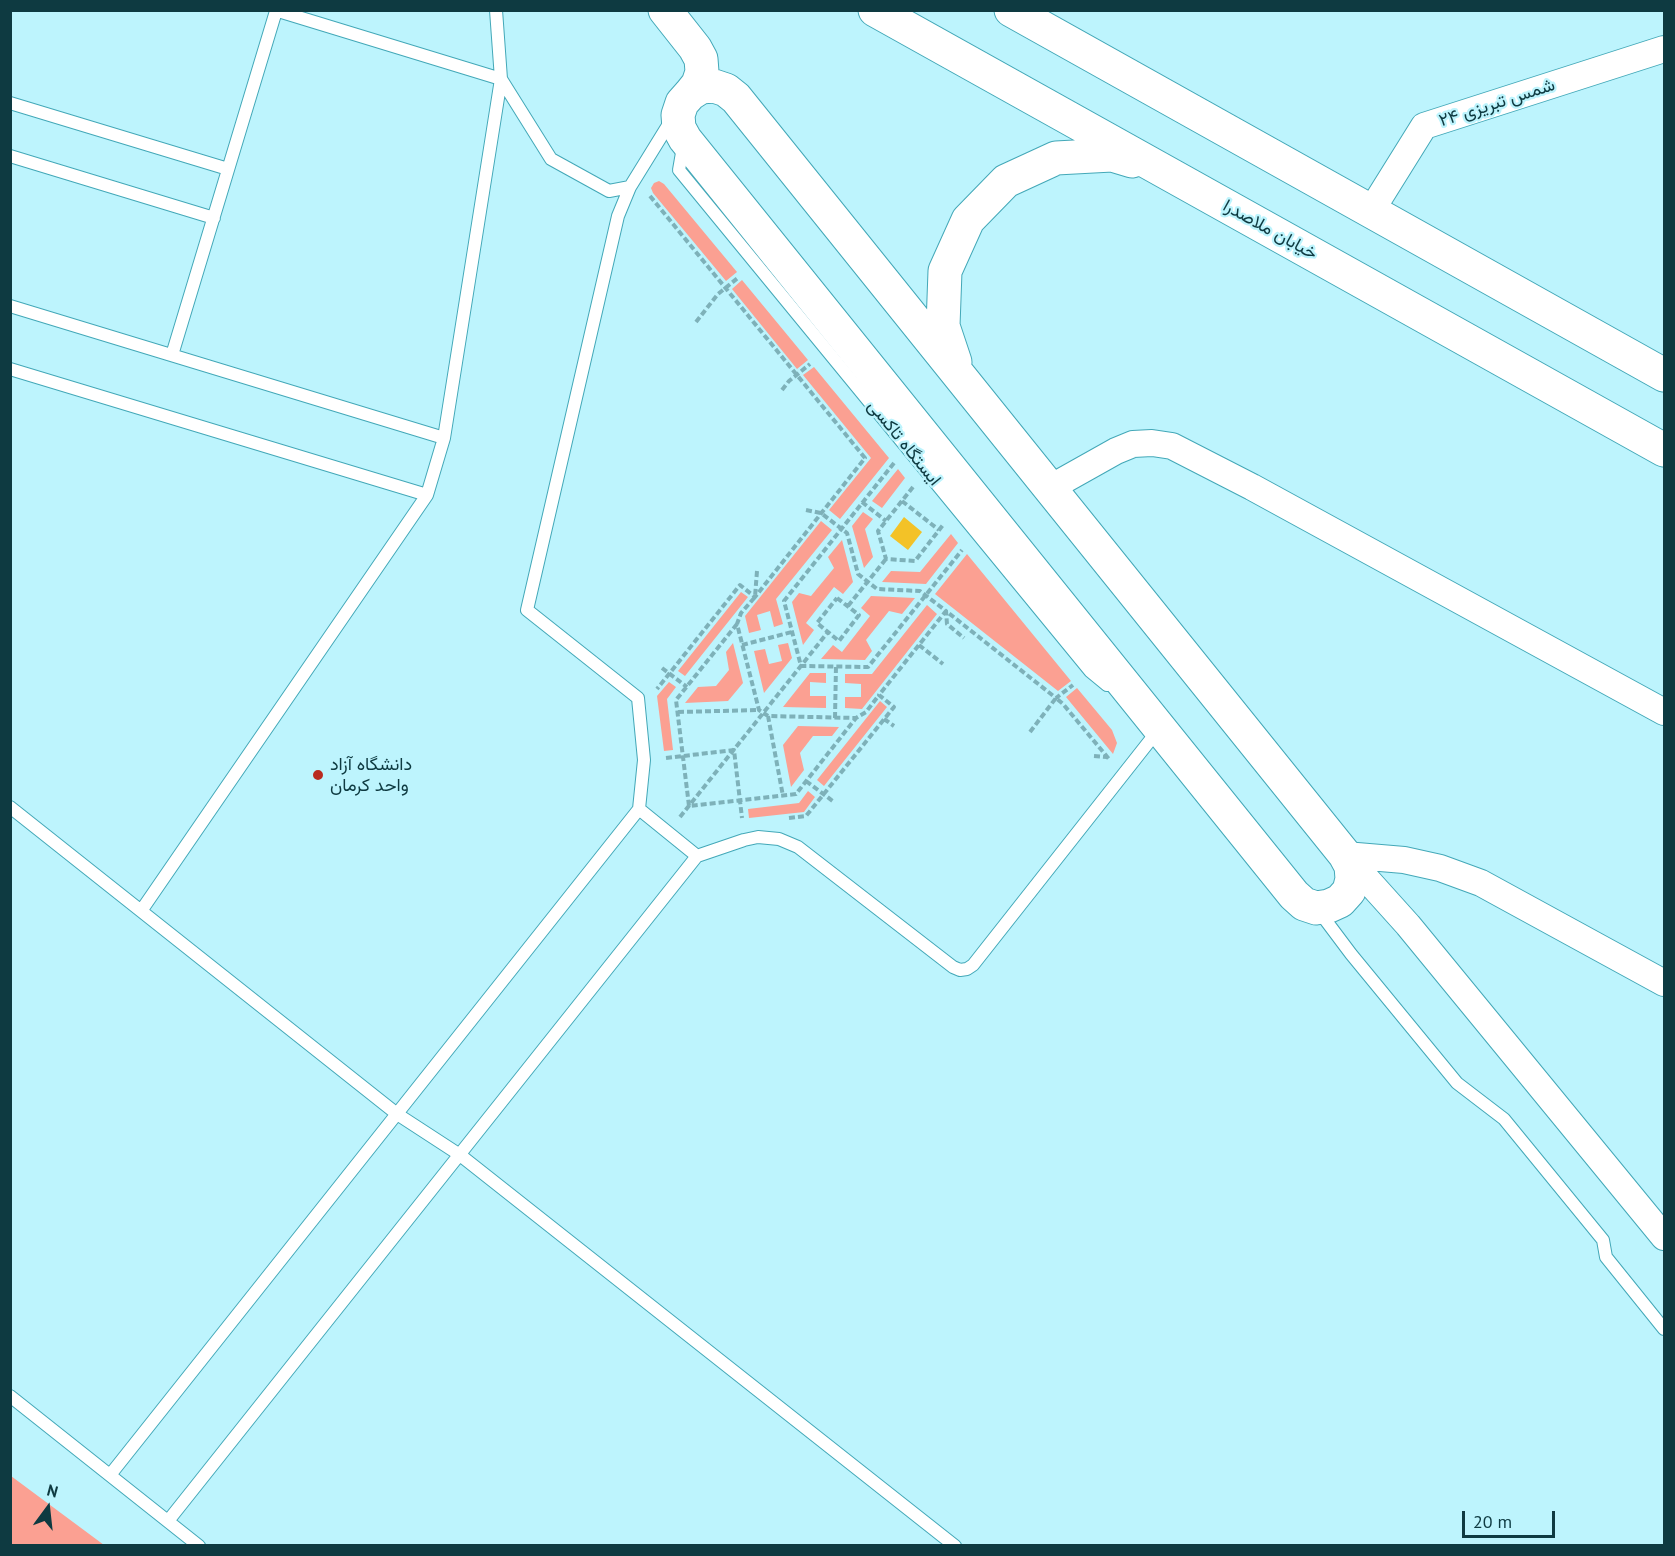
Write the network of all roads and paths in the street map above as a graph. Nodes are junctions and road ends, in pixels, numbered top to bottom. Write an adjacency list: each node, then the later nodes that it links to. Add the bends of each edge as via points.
1 (496, 10): 7 (lane)
2 (665, 10): 8 (street, via 701,59 698,84)
3 (876, 10): 12 (street, خیابان ملاصدرا)
4 (1011, 10): 15 (street)
5 (275, 11): 7 (lane); 11 (lane)
6 (1665, 49): 15 (street, شمس تبریزی ۲۴, via 1424,126)
7 (501, 79): 13 (lane, via 551,159 609,191); 28 (lane)
8 (686, 98): 13 (lane); 26 (street, via 702,87 714,87 736,98); 74 (street, via 678,115 685,139)
9 (10, 103): 11 (lane)
10 (10, 156): 16 (lane)
11 (228, 169): 16 (lane)
12 (1164, 171): 26 (street, via 1112,154 1056,158 1006,181 968,220 945,271 943,326); 29 (street, خیابان ملاصدرا)
13 (630, 187): 79 (lane, via 618,216 527,610 638,698)
14 (649, 195): 18 (path)
15 (1371, 211): 25 (street)
16 (214, 218): 21 (lane)
17 (743, 273): 18 (path)
18 (725, 288): 20 (path); 24 (path)
19 (10, 306): 21 (lane)
20 (696, 322)
21 (172, 355): 28 (lane)
22 (814, 360): 24 (path)
23 (10, 369): 33 (lane)
24 (796, 375): 27 (path); 37 (path, via 865,458)
25 (1665, 375)
26 (961, 378): 31 (street)
27 (782, 390)
28 (444, 438): 33 (lane)
29 (1665, 450)
30 (903, 468): 35 (path, via 896,460)
31 (1050, 488): 68 (street, via 1132,444 1172,446); 93 (street)
32 (921, 490): 34 (path, via 916,484)
33 (427, 495): 96 (lane)
34 (902, 501): 38 (path); 41 (path)
35 (862, 502): 38 (path); 40 (path)
36 (806, 510): 37 (path)
37 (821, 513): 40 (path); 47 (path)
38 (886, 521): 43 (path, via 878,531)
39 (946, 521): 41 (path)
40 (841, 529): 45 (path, via 847,533 858,574); 51 (path, via 784,601)
41 (939, 530): 43 (path, via 915,561)
42 (966, 545): 46 (path)
43 (886, 559): 45 (path)
44 (757, 571): 47 (path)
45 (867, 582): 46 (path, via 877,589 920,591); 48 (path)
46 (926, 595): 49 (path); 58 (path, via 868,667)
47 (755, 597): 50 (path); 60 (path, via 740,585)
48 (848, 606): 52 (path, via 837,598 817,623); 52 (path, via 859,615 839,641)
49 (946, 611): 53 (path, via 947,624); 55 (path); 65 (path)
50 (737, 624): 54 (path); 62 (path)
51 (792, 632): 54 (path); 57 (path)
52 (828, 632): 57 (path)
53 (964, 638)
54 (742, 645): 66 (path)
55 (919, 645): 56 (path); 64 (path)
56 (943, 664)
57 (801, 666): 58 (path); 69 (path)
58 (836, 666): 70 (path)
59 (662, 668): 60 (path)
60 (670, 673): 62 (path); 63 (path)
61 (1077, 681): 65 (path)
62 (687, 687): 67 (path, via 676,700)
63 (652, 695)
64 (879, 695): 71 (path); 72 (path, via 894,706)
65 (1056, 698): 75 (path); 78 (path, via 1107,757)
66 (759, 710): 67 (path); 69 (path)
67 (678, 712): 77 (path)
68 (1665, 712)
69 (766, 715): 70 (path); 76 (path); 82 (path)
70 (835, 718): 71 (path)
71 (856, 718): 80 (path)
72 (884, 718): 73 (path); 81 (path)
73 (894, 726)
74 (1160, 729): 92 (lane, via 967,969 953,967 798,846 779,839); 95 (street, via 1294,895)
75 (1030, 732)
76 (734, 750): 77 (path); 83 (path); 85 (path)
77 (683, 756): 79 (path); 85 (path)
78 (1094, 756)
79 (644, 760): 87 (lane)
80 (806, 781): 81 (path); 82 (path, via 796,794)
81 (824, 794): 84 (path); 89 (path, via 806,816)
82 (783, 796): 83 (path)
83 (740, 801): 85 (path); 92 (path)
84 (834, 802)
85 (689, 806): 90 (path)
86 (10, 807): 96 (lane)
87 (639, 809): 94 (lane); 98 (lane)
88 (672, 815): 90 (path)
89 (785, 819)
90 (678, 820): 91 (path)
91 (685, 825)
92 (744, 840): 94 (lane)
93 (1345, 855): 95 (street, via 1351,866 1348,891 1340,901); 97 (street, via 1413,862 1481,883); 100 (street, via 1408,925)
94 (697, 856): 99 (lane)
95 (1316, 908): 101 (lane, via 1457,1083 1511,1127 1603,1240 1606,1257)
96 (141, 911): 98 (lane)
97 (1665, 983)
98 (397, 1114): 99 (lane); 103 (lane)
99 (460, 1155): 104 (lane); 106 (lane)
100 (1665, 1237)
101 (1665, 1329)
102 (10, 1396): 103 (lane)
103 (110, 1475): 104 (lane)
104 (168, 1521): 105 (lane)
105 (199, 1545)
106 (955, 1545)

